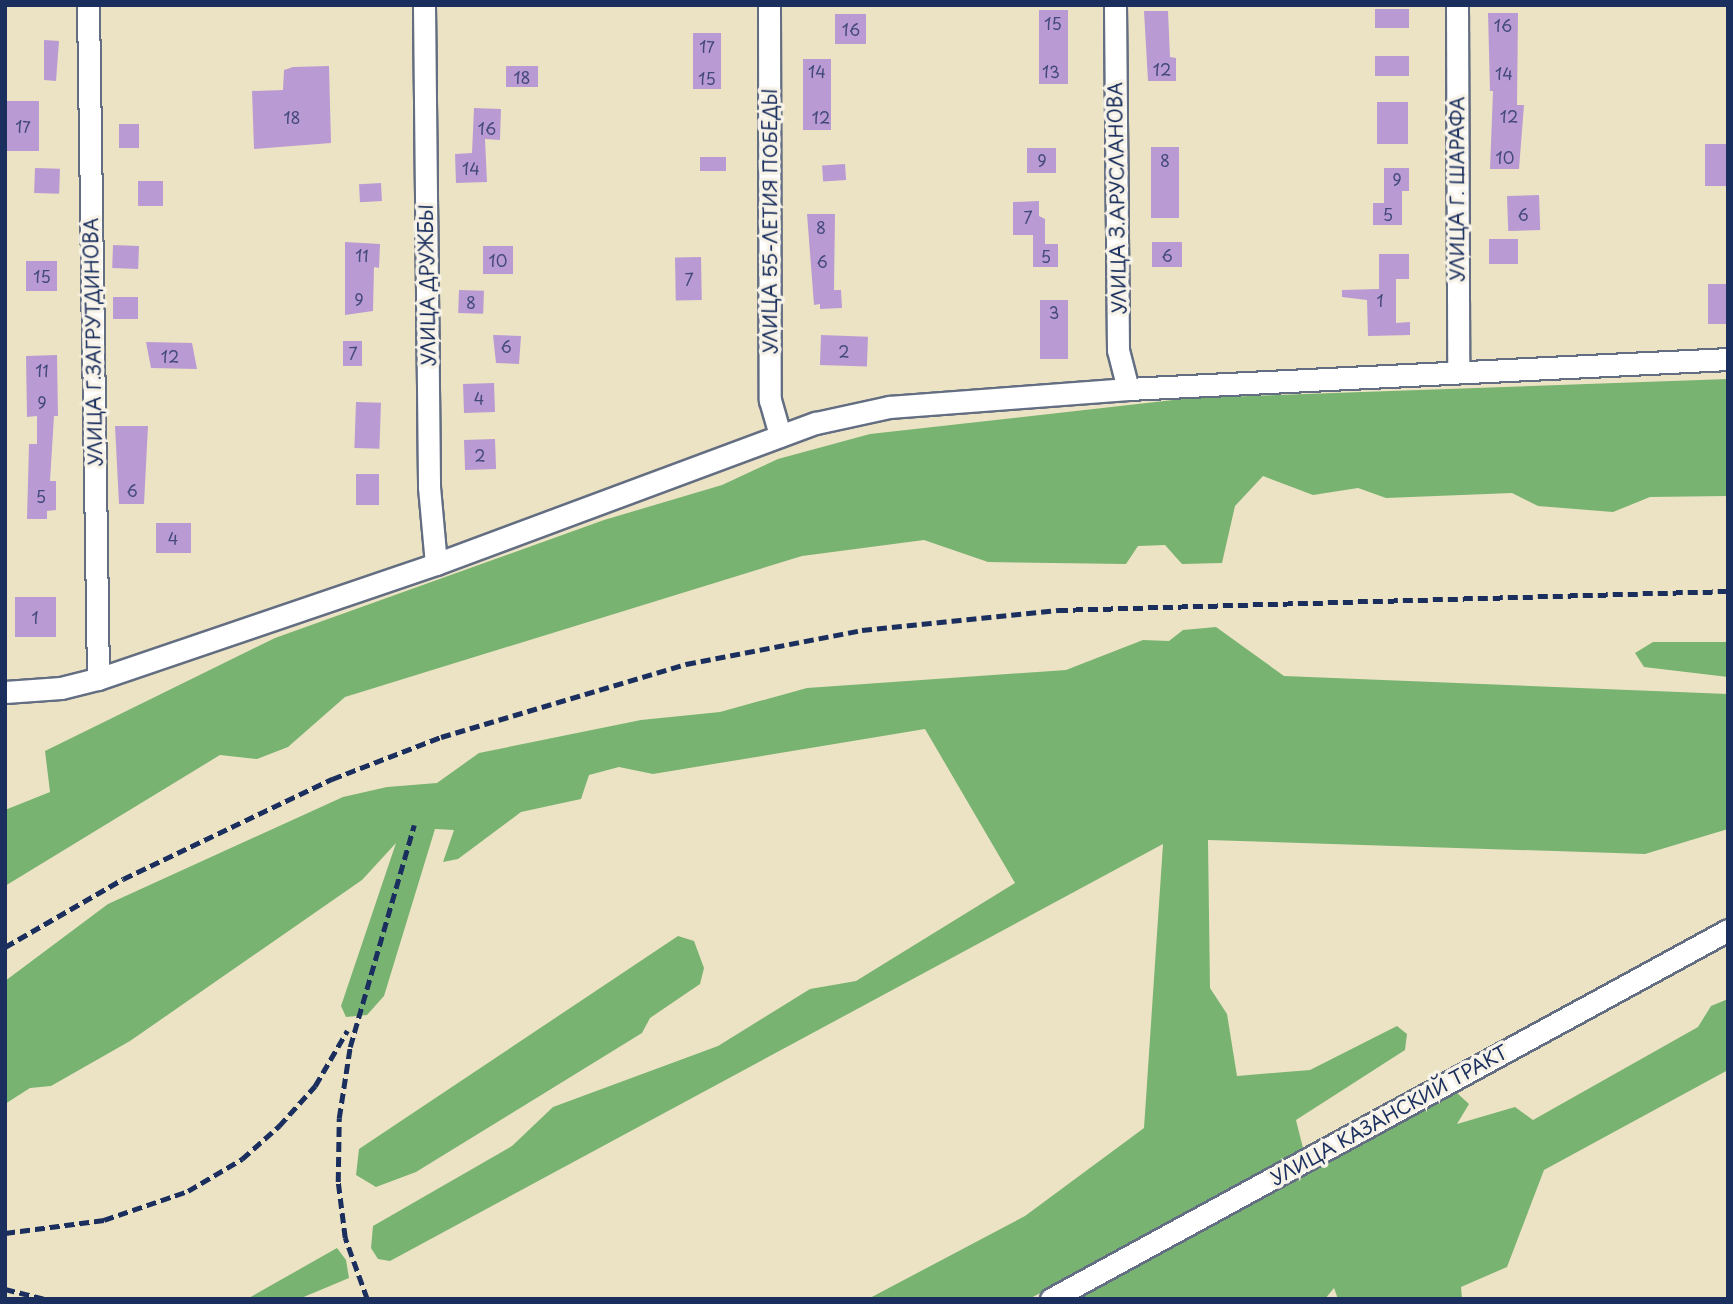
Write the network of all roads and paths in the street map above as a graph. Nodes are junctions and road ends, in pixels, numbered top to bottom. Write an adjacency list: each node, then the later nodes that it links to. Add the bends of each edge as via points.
1 (88, 5): 11 (street, УЛИЦА Г.ЗАГРУТДИНОВА)
2 (424, 5): 10 (street, УЛИЦА ДРУЖБЫ, via 429,487)
3 (769, 5): 9 (street, УЛИЦА 55-ЛЕТИЯ ПОБЕДЫ, via 770,400)
4 (1115, 5): 8 (street, УЛИЦА З.АРУСЛАНОВА, via 1118,350)
5 (1457, 5): 7 (street, УЛИЦА Г. ШАРАФА)
6 (1728, 359): 7 (street)
7 (1458, 372): 8 (street)
8 (1128, 389): 9 (street, via 888,407)
9 (780, 436): 10 (street)
10 (436, 564): 11 (street)
11 (98, 679): 12 (street, via 61,688)
12 (5, 692)
13 (1728, 930): 14 (street, УЛИЦА КАЗАНСКИЙ ТРАКТ)
14 (1051, 1299)

